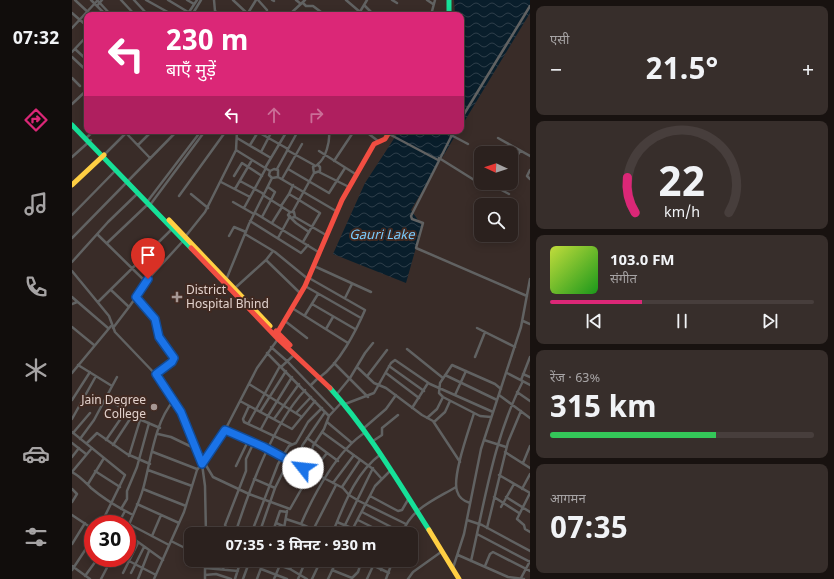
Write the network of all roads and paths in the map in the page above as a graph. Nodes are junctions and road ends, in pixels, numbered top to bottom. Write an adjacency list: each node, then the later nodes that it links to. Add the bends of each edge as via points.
1 (75, 0): 29 (street)
2 (91, 0): 25 (street)
3 (121, 0): 32 (street)
4 (134, 0): 33 (street)
5 (146, 0): 34 (street)
6 (168, 0): 35 (street)
7 (187, 0): 22 (street)
8 (199, 0): 22 (street); 36 (street)
9 (214, 0): 28 (street)
10 (233, 0): 38 (street)
11 (257, 0): 39 (street); 40 (street)
12 (296, 0): 23 (street)
13 (305, 0): 23 (street)
14 (346, 0): 43 (street)
15 (367, 0): 26 (street)
16 (392, 0): 21 (street)
17 (427, 0): 24 (street)
18 (434, 0): 24 (street)
19 (448, 0): 47 (highway)
20 (99, 1): 25 (street); 31 (street)
21 (397, 3)
22 (194, 4): 37 (street)
23 (302, 4): 41 (street); 42 (street, via 315,7)
24 (433, 4): 46 (street)
25 (96, 5): 29 (street); 30 (street)
26 (364, 5): 44 (street); 45 (street)
27 (530, 6): 63 (street)
28 (215, 11)
29 (87, 12)
30 (103, 12)
31 (109, 12)
32 (132, 12)
33 (145, 12)
34 (168, 12)
35 (187, 12)
36 (191, 12)
37 (191, 12)
38 (246, 12)
39 (249, 12)
40 (267, 12)
41 (293, 12)
42 (321, 12)
43 (358, 12)
44 (360, 12)
45 (371, 12)
46 (432, 12)
47 (449, 12)
48 (72, 13): 50 (street)
49 (84, 15): 50 (street)
50 (80, 20): 51 (street); 52 (street)
51 (84, 23)
52 (72, 28)
53 (84, 39): 54 (street)
54 (75, 48): 55 (street); 57 (street)
55 (72, 52)
56 (72, 57): 58 (street)
57 (84, 57)
58 (84, 68)
59 (72, 78): 60 (street)
60 (80, 86)
61 (84, 93): 62 (street)
62 (72, 104)
63 (464, 114)
64 (72, 120): 88 (highway)
65 (72, 125): 88 (highway)
66 (92, 134): 88 (street)
67 (125, 134): 103 (street)
68 (129, 134): 93 (street)
69 (149, 134): 93 (street)
70 (174, 134): 106 (street)
71 (199, 134): 153 (street)
72 (203, 134): 153 (street)
73 (224, 134): 148 (street)
74 (237, 134): 85 (street)
75 (256, 134): 94 (street)
76 (262, 134): 86 (street)
77 (270, 134): 86 (street)
78 (285, 134): 90 (street)
79 (296, 134): 96 (street)
80 (329, 134): 100 (street, via 330,140)
81 (352, 134): 110 (street)
82 (369, 134): 89 (street)
83 (390, 134): 89 (highway); 108 (street)
84 (451, 135): 92 (street); 108 (street)
85 (237, 138): 94 (street); 95 (street)
86 (268, 138): 90 (street); 99 (street)
87 (498, 138): 98 (street)
88 (88, 139): 103 (highway); 105 (street)
89 (378, 141): 122 (highway)
90 (278, 144): 96 (street); 107 (street)
91 (302, 144): 102 (street)
92 (468, 144)
93 (138, 145): 106 (street)
94 (250, 145): 99 (street)
95 (236, 150): 109 (street); 133 (street)
96 (288, 150): 102 (street); 115 (street)
97 (319, 151): 100 (street)
98 (520, 151): 101 (street); 104 (street)
99 (261, 152): 107 (street)
100 (324, 154): 110 (street); 111 (street)
101 (518, 154)
102 (296, 155): 111 (street); 116 (street)
103 (104, 156): 117 (highway); 129 (highway); 135 (highway)
104 (530, 156)
105 (72, 157)
106 (150, 158): 129 (street)
107 (271, 158): 113 (street)
108 (438, 159): 132 (street); 199 (street, via 411,216 423,224 416,250)
109 (252, 160): 112 (street); 113 (street)
110 (334, 161): 114 (street)
111 (316, 165): 120 (street, via 320,169); 121 (street, via 312,169)
112 (248, 166): 123 (street, via 241,163); 124 (street); 130 (street)
113 (266, 168): 119 (street); 124 (street)
114 (345, 168): 122 (street); 131 (street)
115 (276, 169): 119 (street); 125 (street)
116 (288, 169): 127 (street); 134 (street)
117 (116, 170): 129 (highway); 159 (street)
118 (530, 170): 128 (street, via 527,176)
119 (270, 171): 126 (street)
120 (319, 172): 121 (street); 131 (street)
121 (314, 173): 134 (street)
122 (357, 175): 138 (highway)
123 (234, 176)
124 (262, 176): 139 (street)
125 (278, 177): 126 (street); 127 (street)
126 (272, 178): 137 (street)
127 (282, 179): 136 (street)
128 (530, 179)
129 (128, 180): 143 (highway); 153 (highway); 172 (street)
130 (240, 180): 139 (street); 140 (street)
131 (338, 181): 134 (street, via 329,194); 138 (street)
132 (474, 181)
133 (221, 182): 140 (street); 155 (street)
134 (309, 182): 142 (street)
135 (72, 185)
136 (293, 185): 142 (street); 147 (street)
137 (268, 187): 146 (street); 150 (street, via 275,192)
138 (349, 187): 157 (highway)
139 (254, 189): 146 (street); 149 (street)
140 (235, 190): 149 (street)
141 (501, 190): 145 (street)
142 (304, 192): 151 (street); 157 (street)
143 (138, 193): 153 (highway); 169 (street)
144 (191, 194): 155 (street)
145 (509, 194)
146 (263, 195): 150 (street); 158 (street)
147 (288, 195): 151 (street); 154 (street)
148 (179, 196)
149 (250, 197): 156 (street)
150 (271, 200): 154 (street); 161 (street)
151 (299, 200): 160 (street); 164 (street, via 319,212 320,215)
152 (233, 202): 156 (street)
153 (149, 203): 165 (highway); 174 (highway); 176 (street)
154 (281, 207): 160 (street); 163 (street)
155 (208, 208): 174 (street)
156 (244, 208): 158 (street)
157 (336, 211): 171 (highway)
158 (254, 213): 161 (street); 162 (street)
159 (72, 215)
160 (292, 215): 164 (street); 166 (street); 167 (street, via 296,223)
161 (262, 217): 163 (street)
162 (250, 221): 168 (street); 173 (street)
163 (272, 223): 166 (street)
164 (312, 227): 167 (street); 171 (street)
165 (172, 229): 174 (highway); 183 (street)
166 (283, 230): 173 (street); 175 (street)
167 (309, 232): 175 (street)
168 (245, 233): 170 (street, via 234,227); 178 (street); 186 (street)
169 (97, 234): 176 (street); 181 (street)
170 (229, 236)
171 (326, 236): 179 (highway)
172 (72, 238)
173 (278, 238): 177 (street, via 301,253)
174 (184, 239): 186 (highway); 188 (street)
175 (303, 242): 177 (street)
176 (107, 243): 183 (street)
177 (308, 245): 179 (street)
178 (273, 251): 180 (street); 185 (street)
179 (320, 253): 182 (highway)
180 (266, 260): 191 (street); 194 (street)
181 (72, 262)
182 (314, 266): 185 (highway); 189 (street)
183 (132, 269): 188 (street); 192 (street)
184 (72, 271): 201 (street)
185 (308, 278): 190 (highway); 198 (street)
186 (226, 281): 191 (highway); 219 (highway)
187 (530, 281): 199 (street)
188 (146, 282): 197 (street)
189 (352, 284): 193 (street); 198 (street)
190 (305, 286): 194 (highway); 195 (street)
191 (235, 288): 219 (highway)
192 (111, 290): 201 (street); 205 (street)
193 (371, 292)
194 (301, 294): 206 (highway)
195 (318, 294): 204 (street); 209 (street)
196 (72, 297): 200 (street)
197 (136, 297): 205 (street); 246 (street, via 155,319 159,337 174,358)
198 (345, 298): 209 (street, via 365,309)
199 (527, 298): 202 (street); 211 (street)
200 (77, 302): 203 (street); 214 (street)
201 (98, 302): 214 (street, via 109,316)
202 (530, 302)
203 (72, 304)
204 (312, 304): 207 (street); 208 (street)
205 (129, 307): 214 (street)
206 (292, 307): 207 (street); 210 (highway)
207 (305, 316): 216 (street)
208 (333, 317): 216 (street); 217 (street)
209 (361, 318): 217 (street)
210 (285, 320): 219 (highway); 220 (street)
211 (522, 321): 212 (street); 225 (street)
212 (530, 324)
213 (72, 327): 223 (street)
214 (111, 327): 223 (street); 246 (street)
215 (477, 328): 218 (street)
216 (326, 329): 221 (street)
217 (355, 329): 221 (street)
218 (485, 332): 225 (street); 230 (street)
219 (277, 336): 224 (street); 229 (highway); 236 (highway)
220 (307, 338)
221 (348, 343): 234 (street)
222 (373, 343): 239 (street)
223 (94, 345): 235 (street)
224 (271, 347): 228 (street); 233 (street)
225 (515, 347): 245 (street)
226 (407, 349): 253 (street)
227 (387, 350): 248 (street)
228 (267, 353): 237 (street); 259 (street)
229 (295, 355): 233 (street); 236 (highway)
230 (475, 357)
231 (530, 357): 232 (street)
232 (529, 361): 247 (street)
233 (288, 362): 237 (street); 261 (street)
234 (334, 363): 252 (street); 255 (street)
235 (78, 365): 242 (street); 243 (street)
236 (308, 365): 252 (highway)
237 (281, 366): 240 (street); 269 (street)
238 (389, 366): 244 (street); 257 (street, via 394,360 400,362); 268 (street)
239 (357, 367): 248 (street); 255 (street)
240 (286, 371): 251 (street); 275 (street)
241 (466, 371): 253 (street, via 452,365); 258 (street); 266 (street)
242 (90, 372): 249 (street); 281 (street)
243 (72, 373)
244 (386, 373): 262 (street); 280 (street)
245 (507, 373): 256 (street); 266 (street)
246 (156, 374): 282 (street)
247 (523, 374): 254 (street); 256 (street)
248 (368, 375): 262 (street, via 374,383)
249 (96, 376): 264 (street); 314 (street)
250 (117, 377): 264 (street)
251 (292, 377): 260 (street); 284 (street)
252 (319, 377): 261 (street); 271 (highway)
253 (444, 377): 258 (street); 265 (street)
254 (530, 377)
255 (350, 378): 271 (street); 278 (street)
256 (522, 380): 263 (street); 270 (street)
257 (428, 383): 265 (street); 268 (street)
258 (461, 383): 273 (street); 285 (street)
259 (249, 384): 269 (street); 283 (street)
260 (299, 384): 267 (street); 290 (street)
261 (311, 385): 297 (street)
262 (380, 385): 272 (street); 278 (street)
263 (530, 385)
264 (112, 386): 276 (street)
265 (440, 388): 273 (street); 279 (street, via 439,393)
266 (501, 389): 274 (street)
267 (305, 390): 277 (street); 296 (street)
268 (424, 390): 280 (street)
269 (264, 392): 275 (street); 293 (street)
270 (517, 392): 288 (street); 291 (street)
271 (336, 394): 289 (highway)
272 (396, 395): 295 (street); 325 (street)
273 (455, 395): 302 (street)
274 (499, 395): 285 (street); 291 (street)
275 (270, 396): 284 (street); 300 (street)
276 (106, 397): 299 (street); 331 (street)
277 (311, 397): 286 (street); 304 (street)
278 (368, 397): 289 (street)
279 (443, 397): 287 (street); 312 (street, via 437,409)
280 (419, 398): 295 (street)
281 (72, 400)
282 (174, 400): 322 (street, via 166,411); 349 (street)
283 (240, 400): 292 (street); 324 (street)
284 (277, 400): 290 (street); 308 (street)
285 (497, 400): 302 (street)
286 (315, 401): 294 (street); 310 (street)
287 (450, 401): 305 (street); 318 (street)
288 (530, 401)
289 (343, 403): 297 (street); 325 (highway)
290 (283, 404): 296 (street); 315 (street)
291 (511, 404): 298 (street); 342 (street)
292 (249, 406): 293 (street); 321 (street, via 243,420)
293 (255, 408): 300 (street); 321 (street)
294 (322, 408): 301 (street); 340 (street, via 310,420 296,443)
295 (412, 408): 312 (street)
296 (290, 409): 304 (street); 319 (street)
297 (334, 410): 309 (street)
298 (521, 410): 313 (street); 345 (street)
299 (126, 411): 307 (street); 333 (street)
300 (260, 412): 308 (street)
301 (325, 412): 309 (street); 330 (street)
302 (493, 412): 311 (street)
303 (90, 413): 327 (street)
304 (296, 413): 310 (street)
305 (474, 413): 311 (street, via 482,417); 368 (street)
306 (398, 415): 335 (street, via 382,428 382,435)
307 (132, 416): 316 (street); 343 (street)
308 (268, 416): 315 (street); 323 (street)
309 (329, 416): 317 (street)
310 (302, 417): 319 (street, via 293,429)
311 (492, 417): 334 (street)
312 (427, 418): 318 (street)
313 (530, 418)
314 (72, 419)
315 (274, 419): 319 (street)
316 (140, 420): 320 (street); 358 (street)
317 (327, 422): 326 (street); 339 (street)
318 (434, 422): 368 (street)
319 (282, 423): 329 (street)
320 (149, 424): 322 (street); 362 (street)
321 (248, 424): 323 (street)
322 (160, 428): 328 (street)
323 (261, 429): 329 (street)
324 (225, 430): 332 (street); 367 (street)
325 (365, 430): 335 (highway); 339 (street)
326 (322, 432): 341 (street); 350 (street)
327 (73, 433): 331 (street)
328 (158, 434): 349 (street, via 171,437); 351 (street)
329 (275, 436): 340 (street); 348 (street)
330 (307, 438): 341 (street); 372 (street, via 302,446 302,455)
331 (80, 439): 338 (street)
332 (249, 439): 336 (street); 373 (street)
333 (106, 440): 338 (street, via 96,433); 343 (street)
334 (484, 440): 342 (street); 416 (street)
335 (373, 441): 355 (highway)
336 (254, 442): 348 (street); 401 (street, via 246,459 246,471)
337 (72, 443): 346 (street)
338 (87, 443): 347 (street)
339 (352, 443): 350 (street)
340 (291, 444): 359 (street)
341 (315, 444): 353 (street); 375 (street)
342 (498, 444): 345 (street); 443 (street)
343 (113, 445): 358 (street)
344 (530, 446): 361 (street)
345 (506, 447): 352 (street)
346 (79, 448): 354 (street); 357 (street)
347 (92, 448): 354 (street); 360 (street)
348 (269, 449): 359 (street); 388 (street)
349 (197, 450): 371 (street)
350 (346, 450): 356 (street); 366 (street)
351 (153, 452): 370 (street); 378 (street)
352 (505, 452): 369 (street); 385 (street)
353 (327, 453): 366 (street); 383 (street)
354 (86, 454): 382 (street)
355 (381, 454): 374 (street); 380 (highway)
356 (354, 455): 364 (street); 390 (street)
357 (72, 456)
358 (129, 456): 362 (street)
359 (282, 457): 363 (street); 392 (street)
360 (104, 458): 381 (street); 394 (street, via 125,475)
361 (525, 458): 365 (street); 369 (street)
362 (139, 460): 370 (street); 422 (street, via 127,492 127,499)
363 (289, 460): 372 (street); 397 (street)
364 (360, 460): 374 (street); 395 (street)
365 (529, 460)
366 (338, 461): 386 (street)
367 (204, 462): 371 (street); 401 (street, via 213,478)
368 (460, 462): 396 (street)
369 (523, 463): 377 (street)
370 (150, 464): 379 (street)
371 (202, 464): 378 (street); 447 (street, via 206,491)
372 (296, 464): 375 (street)
373 (236, 466)
374 (368, 466): 376 (street); 404 (street)
375 (303, 468): 383 (street)
376 (372, 468): 387 (street); 410 (street)
377 (530, 468)
378 (197, 469): 393 (street)
379 (148, 470): 393 (street); 399 (street)
380 (391, 470): 387 (street); 408 (highway)
381 (95, 471): 389 (street); 394 (street)
382 (72, 472): 389 (street)
383 (312, 472): 386 (street); 421 (street, via 292,507)
384 (530, 474): 400 (street)
385 (499, 475): 391 (street); 406 (street)
386 (324, 478): 390 (street); 441 (street)
387 (381, 478): 405 (street)
388 (254, 479): 392 (street); 403 (street)
389 (88, 484): 412 (street)
390 (334, 484): 395 (street); 454 (street)
391 (514, 484): 400 (street); 407 (street)
392 (269, 485): 397 (street); 409 (street)
393 (192, 486): 418 (street)
394 (120, 487): 412 (street)
395 (342, 487): 404 (street)
396 (456, 487): 416 (street, via 460,498); 424 (street)
397 (275, 488): 413 (street)
398 (72, 489): 411 (street, via 77,494)
399 (143, 489): 414 (street); 418 (street)
400 (522, 489): 402 (street)
401 (238, 490): 403 (street); 448 (street)
402 (530, 493): 420 (street)
403 (249, 494): 409 (street); 449 (street)
404 (349, 495): 410 (street); 438 (street)
405 (370, 496): 408 (street, via 400,512); 415 (street)
406 (494, 497): 417 (street); 462 (street)
407 (506, 497): 417 (street); 420 (street)
408 (409, 498): 424 (highway)
409 (263, 500): 413 (street); 450 (street)
410 (357, 500): 415 (street); 445 (street)
411 (72, 502)
412 (113, 502): 422 (street); 430 (street)
413 (270, 502): 421 (street); 451 (street)
414 (137, 504): 432 (street); 433 (street)
415 (365, 504): 426 (street); 442 (street)
416 (470, 504): 436 (street)
417 (503, 504): 419 (street); 428 (street)
418 (186, 506): 439 (street)
419 (501, 507)
420 (522, 507): 427 (street); 428 (street)
421 (287, 508): 425 (street)
422 (121, 509): 423 (street)
423 (125, 511): 431 (street); 432 (street)
424 (417, 511): 442 (street); 474 (highway)
425 (287, 512): 434 (street); 440 (street, via 280,511)
426 (362, 512): 435 (street); 459 (street)
427 (530, 512)
428 (519, 513): 463 (street, via 517,521)
429 (72, 514): 437 (street)
430 (106, 515)
431 (123, 515)
432 (133, 515)
433 (161, 515): 439 (street); 465 (street)
434 (286, 519): 441 (street); 446 (street)
435 (358, 520): 457 (street); 458 (street)
436 (467, 520): 443 (street); 477 (street)
437 (84, 522)
438 (337, 522): 445 (street); 455 (street)
439 (179, 523): 466 (street)
440 (276, 523): 446 (street); 452 (street)
441 (301, 524): 453 (street)
442 (406, 524): 460 (street)
443 (479, 524): 462 (street); 464 (street)
444 (84, 525): 468 (street)
445 (345, 525): 456 (street)
446 (285, 526)
447 (206, 527)
448 (226, 527)
449 (237, 527)
450 (253, 527)
451 (261, 527)
452 (275, 527)
453 (308, 527)
454 (314, 527)
455 (335, 527)
456 (350, 527)
457 (354, 527)
458 (372, 527)
459 (391, 527)
460 (405, 527)
461 (136, 528): 465 (street)
462 (487, 528): 475 (street)
463 (530, 532)
464 (477, 534): 479 (street); 480 (street)
465 (152, 536): 469 (street)
466 (171, 541): 469 (street); 472 (street)
467 (138, 543): 470 (street); 471 (street)
468 (72, 544)
469 (169, 545): 478 (street)
470 (136, 547)
471 (144, 547): 473 (street); 481 (street)
472 (184, 548)
473 (150, 551): 478 (street); 487 (street)
474 (442, 551): 505 (highway); 538 (street)
475 (530, 551)
476 (84, 552): 501 (street)
477 (458, 555): 479 (street); 505 (street)
478 (163, 560): 517 (street)
479 (471, 561): 482 (street)
480 (530, 561): 506 (street)
481 (136, 564): 487 (street)
482 (485, 566): 506 (street, via 493,552); 520 (street, via 508,577)
483 (92, 567): 519 (street)
484 (107, 567): 522 (street)
485 (126, 567): 512 (street)
486 (134, 567): 513 (street)
487 (142, 567): 517 (street); 523 (street)
488 (239, 567): 510 (street)
489 (247, 567): 528 (street)
490 (279, 567): 516 (street)
491 (282, 567): 507 (street)
492 (292, 567): 507 (street)
493 (303, 567): 518 (street)
494 (318, 567): 534 (street)
495 (334, 567): 508 (street)
496 (360, 567): 508 (street, via 352,578)
497 (373, 567): 536 (street)
498 (375, 567): 509 (street)
499 (381, 567): 509 (street)
500 (391, 567): 514 (street)
501 (73, 568): 519 (street)
502 (205, 568): 503 (street); 515 (street)
503 (223, 569): 510 (street)
504 (261, 569): 516 (street); 529 (street)
505 (452, 569): 539 (highway)
506 (526, 569): 511 (street); 520 (street)
507 (290, 570): 518 (street)
508 (332, 570): 535 (street)
509 (380, 570): 514 (street)
510 (238, 571): 527 (street)
511 (530, 571)
512 (123, 573)
513 (131, 573)
514 (389, 573): 537 (street)
515 (205, 574): 525 (street); 526 (street, via 216,574)
516 (276, 574): 530 (street); 531 (street)
517 (156, 575): 524 (street)
518 (300, 575): 532 (street); 533 (street)
519 (85, 576): 521 (street)
520 (523, 578)
521 (90, 579)
522 (101, 579)
523 (138, 579)
524 (154, 579)
525 (205, 579)
526 (231, 579)
527 (235, 579)
528 (243, 579)
529 (257, 579)
530 (274, 579)
531 (287, 579)
532 (298, 579)
533 (308, 579)
534 (312, 579)
535 (328, 579)
536 (367, 579)
537 (386, 579)
538 (408, 579)
539 (459, 579)

